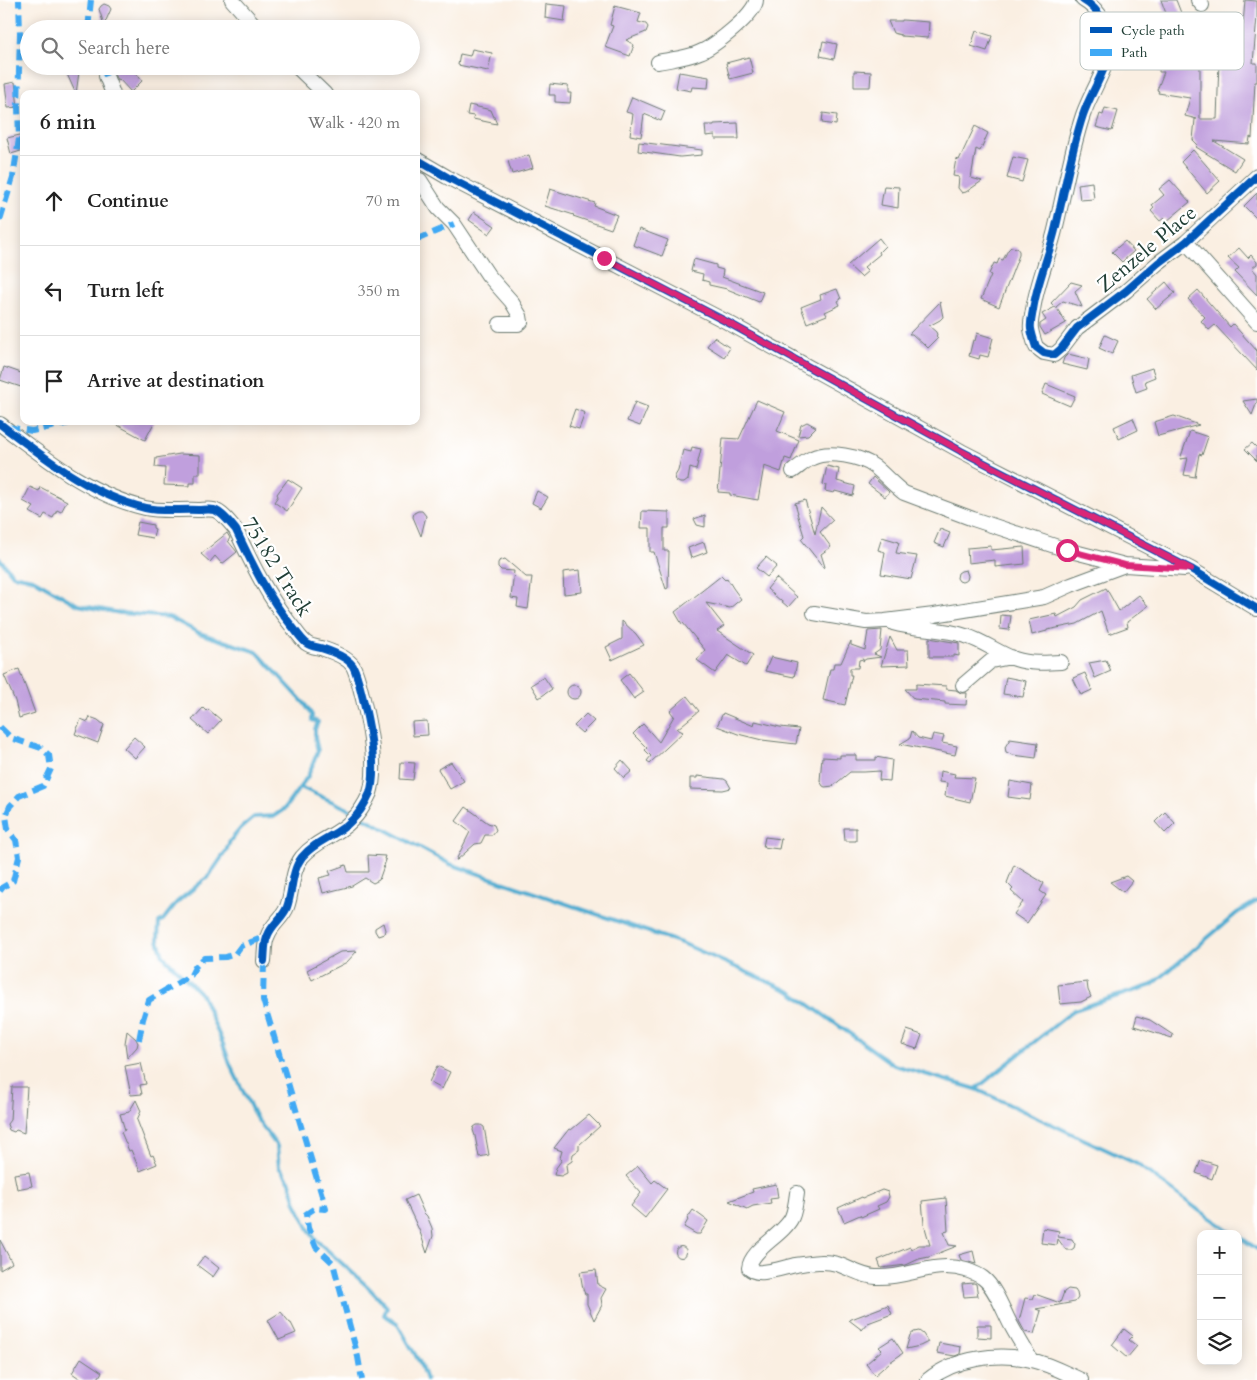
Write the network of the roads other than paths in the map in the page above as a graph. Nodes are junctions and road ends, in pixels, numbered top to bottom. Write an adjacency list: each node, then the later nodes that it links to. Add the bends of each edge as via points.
1 (232, 0): 5 (street)
2 (756, 0): 6 (street, via 754,8 738,26 711,47)
3 (1083, 0): 4 (street, Zenzele Place)
4 (1097, 12)
5 (250, 20)
6 (658, 62)
7 (1104, 70): 17 (street, Zenzele Place, via 1078,130 1056,228 1035,294 1030,327 1036,347 1054,355 1077,328)
8 (305, 75): 11 (street)
9 (106, 76): 10 (street)
10 (111, 90)
11 (321, 90)
12 (420, 161): 13 (street)
13 (440, 172): 15 (street); 23 (street, via 727,322 961,451)
14 (1257, 176): 17 (street, Zenzele Place)
15 (420, 179)
16 (420, 183): 19 (street, via 520,316 518,324)
17 (1186, 242): 18 (street)
18 (1257, 322)
19 (500, 324)
20 (0, 424): 30 (street, 75182 Track, via 86,485 133,505 164,510 214,510 231,523 264,586 302,639 352,665 370,728 370,793 352,821 302,857 295,870 287,908 267,936)
21 (793, 471): 22 (street, via 820,455 832,453 857,458 874,465 904,493 1067,550)
22 (1125, 565): 23 (street); 26 (street, via 1044,596)
23 (1191, 569): 24 (street)
24 (1257, 608)
25 (814, 613): 26 (street, via 857,621)
26 (885, 621): 27 (street, via 966,636)
27 (1011, 657): 28 (street, via 1037,663); 29 (street, via 991,661)
28 (1061, 662)
29 (963, 685)
30 (264, 961)
31 (797, 1193): 32 (street, via 792,1217 752,1259 750,1271 764,1272 826,1262 874,1277 933,1267 960,1268 983,1278 992,1288)
32 (1031, 1360): 33 (street, via 987,1358 961,1362); 34 (street)
33 (928, 1380)
34 (1082, 1380)

